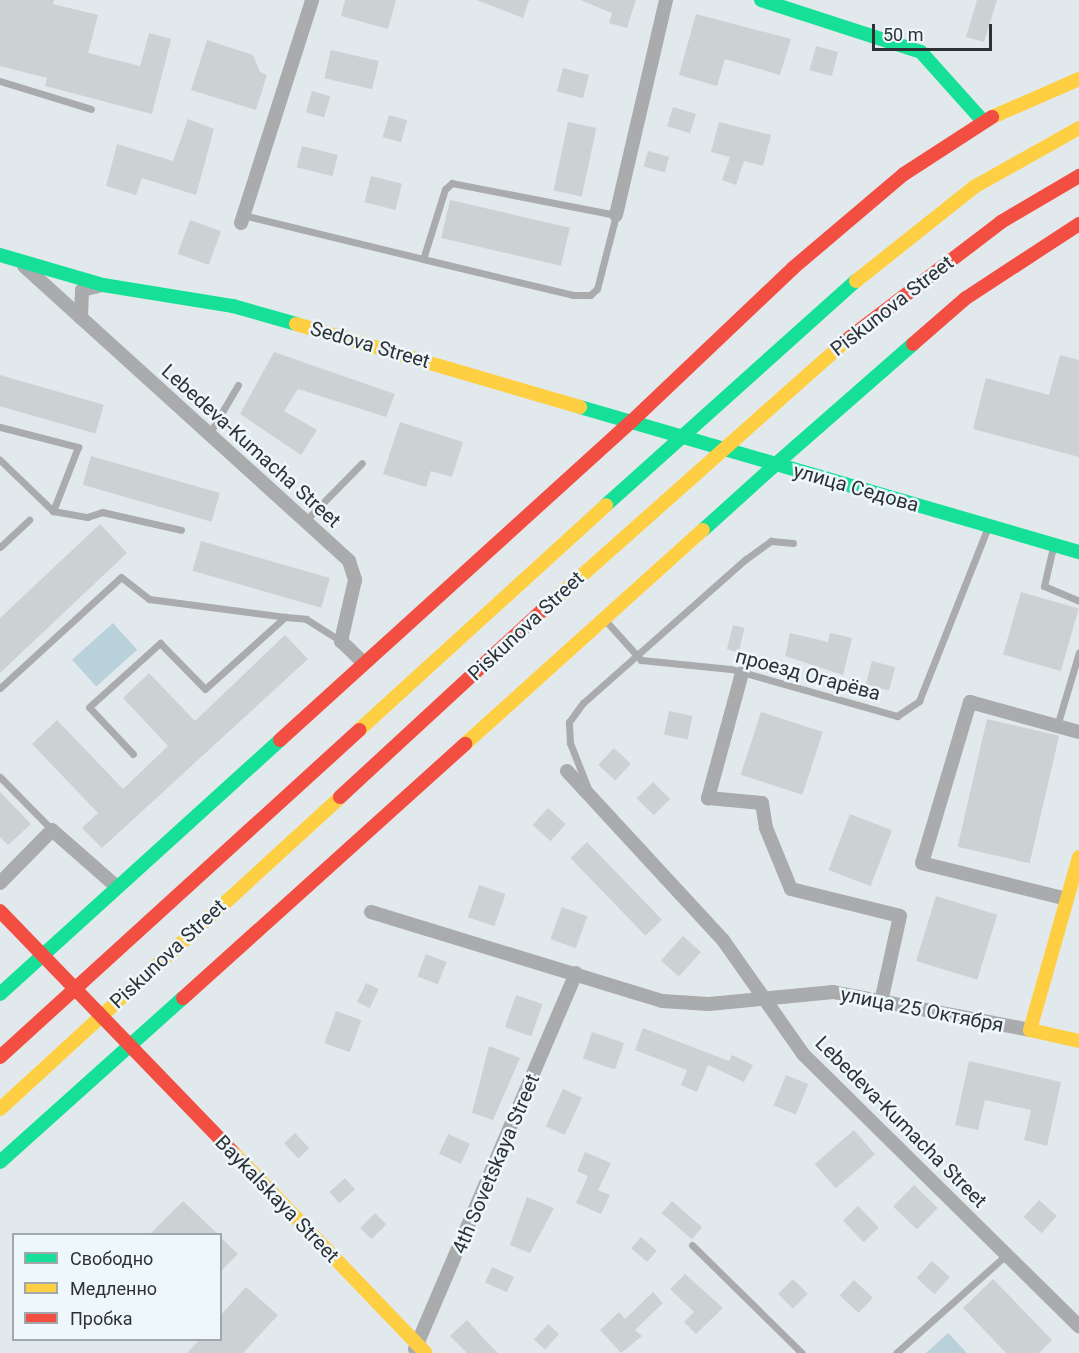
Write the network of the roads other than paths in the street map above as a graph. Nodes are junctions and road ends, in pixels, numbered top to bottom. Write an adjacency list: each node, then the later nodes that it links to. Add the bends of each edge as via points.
1 (312, 0): 11 (street)
2 (666, 0): 10 (street)
3 (761, 0): 7 (main road, via 921,52 950,78)
4 (1079, 79): 7 (main road)
5 (0, 81): 6 (lane)
6 (91, 109)
7 (983, 121): 19 (main road, via 932,152 846,223)
8 (1079, 128): 64 (main road, Piskunova Street, via 974,187 830,301)
9 (1079, 176): 65 (main road, Piskunova Street, via 1001,222 857,331 684,481)
10 (616, 215): 14 (lane, via 452,183 445,189); 14 (lane, via 597,289 590,295)
11 (242, 219): 14 (lane)
12 (1079, 224): 24 (main road, Piskunova Street, via 966,298)
13 (0, 255): 15 (main road)
14 (423, 259)
15 (15, 260): 16 (main road); 17 (street, Lebedeva-Kumacha Street)
16 (103, 285): 17 (street, via 82,290); 19 (main road, Sedova Street, via 232,306)
17 (81, 318): 21 (street, Lebedeva-Kumacha Street)
18 (238, 385): 21 (lane)
19 (633, 420): 24 (main road, улица Седова); 40 (main road)
20 (0, 427): 25 (lane, via 78,447)
21 (209, 434): 27 (street, Lebedeva-Kumacha Street)
22 (0, 460): 25 (lane)
23 (362, 463): 27 (lane)
24 (776, 464): 28 (main road, улица Седова); 36 (main road, Piskunova Street)
25 (53, 511): 29 (lane, via 87,518 102,512)
26 (29, 520): 32 (lane)
27 (305, 521): 37 (street, Lebedeva-Kumacha Street, via 349,561 355,580)
28 (988, 526): 31 (main road, улица Седова); 41 (lane, проезд Огарёва, via 919,701 897,716)
29 (181, 530)
30 (793, 543): 39 (lane, via 771,541 746,559)
31 (1053, 545): 33 (main road, улица Седова); 34 (lane, via 1044,586)
32 (0, 547)
33 (1079, 552)
34 (1079, 602)
35 (285, 617): 37 (lane, via 306,619); 42 (lane, via 149,599 121,577); 45 (lane, via 205,689 160,643 89,707)
36 (604, 619): 39 (lane); 63 (main road, Piskunova Street)
37 (341, 641): 40 (street)
38 (1079, 652): 43 (lane)
39 (638, 658): 41 (lane, проезд Огарёва); 48 (lane, via 569,722 570,743)
40 (364, 663): 52 (main road)
41 (742, 673): 60 (street, via 708,798 762,803 766,828 791,889 900,916)
42 (0, 688)
43 (1057, 726): 44 (street); 53 (street, via 970,702 922,863)
44 (1079, 732)
45 (133, 754)
46 (567, 771): 48 (street, Lebedeva-Kumacha Street)
47 (0, 777): 49 (lane)
48 (591, 799): 59 (street, Lebedeva-Kumacha Street, via 723,940)
49 (52, 830): 51 (street); 52 (street)
50 (1079, 857): 53 (main road)
51 (0, 883)
52 (117, 887): 56 (main road)
53 (1067, 899): 61 (main road)
54 (0, 911): 56 (main road)
55 (371, 912): 57 (street, улица 25 Октября)
56 (42, 954): 58 (main road); 63 (main road, Baykalskaya Street)
57 (576, 974): 59 (street, улица 25 Октября, via 662,1001 709,1004); 71 (street, 4th Sovetskaya Street)
58 (0, 994)
59 (764, 997): 60 (street, улица 25 Октября, via 833,992); 68 (street, Lebedeva-Kumacha Street, via 803,1054)
60 (881, 1002): 61 (street, улица 25 Октября)
61 (1030, 1030): 62 (main road, улица 25 Октября)
62 (1079, 1041)
63 (130, 1044): 66 (main road, Piskunova Street); 71 (main road, Baykalskaya Street)
64 (0, 1057)
65 (0, 1109)
66 (0, 1162)
67 (692, 1245): 70 (lane)
68 (1007, 1254): 69 (street, Lebedeva-Kumacha Street); 74 (lane)
69 (1079, 1326)
70 (796, 1347): 72 (lane); 73 (lane)
71 (419, 1350)
72 (790, 1353)
73 (802, 1353)
74 (896, 1353)

